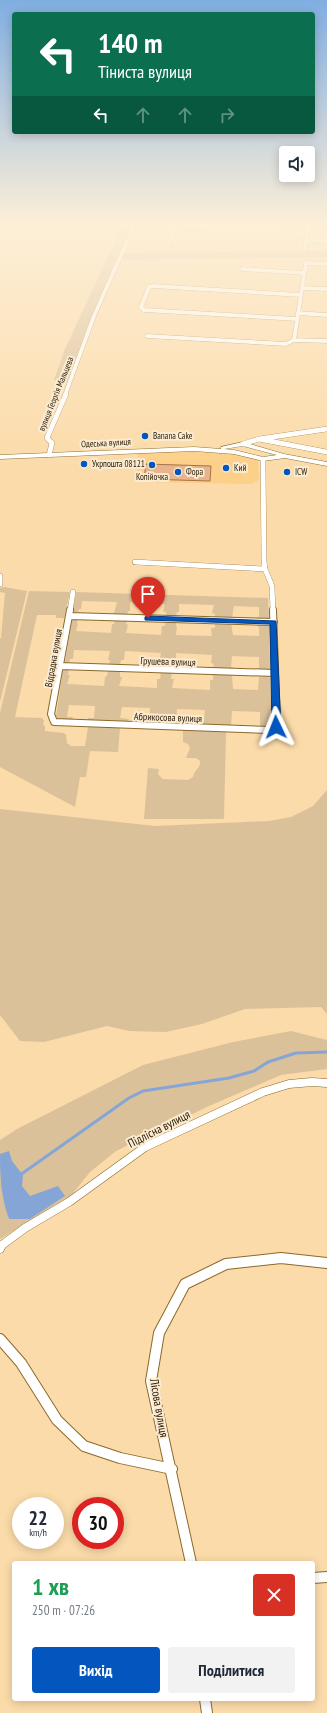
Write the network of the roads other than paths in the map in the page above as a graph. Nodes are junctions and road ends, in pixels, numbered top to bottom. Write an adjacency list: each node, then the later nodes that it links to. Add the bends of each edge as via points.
1 (98, 306): 16 (street, вулиця Георгія Мальцева, via 47,438 52,443)
2 (142, 306): 6 (street, via 144,310)
3 (299, 306): 4 (street)
4 (298, 313): 5 (street); 6 (street)
5 (327, 315)
6 (297, 319): 8 (street)
7 (147, 336): 8 (street, via 286,344)
8 (294, 340): 9 (street)
9 (327, 341)
10 (327, 429): 11 (street)
11 (259, 439): 12 (street); 15 (street)
12 (243, 444): 13 (street); 14 (street)
13 (233, 449): 16 (street, Одеська вулиця); 19 (street)
14 (269, 452): 17 (street); 19 (street, via 271,456)
15 (327, 452)
16 (49, 455): 18 (street, Одеська вулиця)
17 (286, 456): 19 (street); 20 (street)
18 (0, 457)
19 (266, 459): 22 (street)
20 (327, 464)
21 (135, 562): 22 (street)
22 (265, 569): 27 (street, via 272,586)
23 (0, 576): 24 (street)
24 (0, 584)
25 (73, 592): 26 (street, Відрадна вулиця)
26 (69, 616): 27 (street); 28 (street, Відрадна вулиця)
27 (274, 622): 29 (street)
28 (60, 666): 29 (street, Грушева вулиця); 30 (street, Відрадна вулиця, via 52,714 54,722)
29 (275, 674): 30 (street, Абрикосова вулиця, via 276,727 270,730)
30 (58, 723)
31 (327, 1083): 32 (street, Підлісна вулиця, via 289,1084 263,1092 145,1147 69,1202 25,1228)
32 (0, 1249)
33 (327, 1263): 35 (street, Лісова вулиця, via 281,1258 226,1264 185,1284 159,1333 151,1380)
34 (0, 1339): 35 (street, via 57,1420 84,1446 120,1458)
35 (172, 1469): 36 (street, Лісова вулиця)
36 (191, 1561)
37 (327, 1577): 38 (street)
38 (315, 1578)
39 (205, 1701): 40 (street)
40 (207, 1713)

